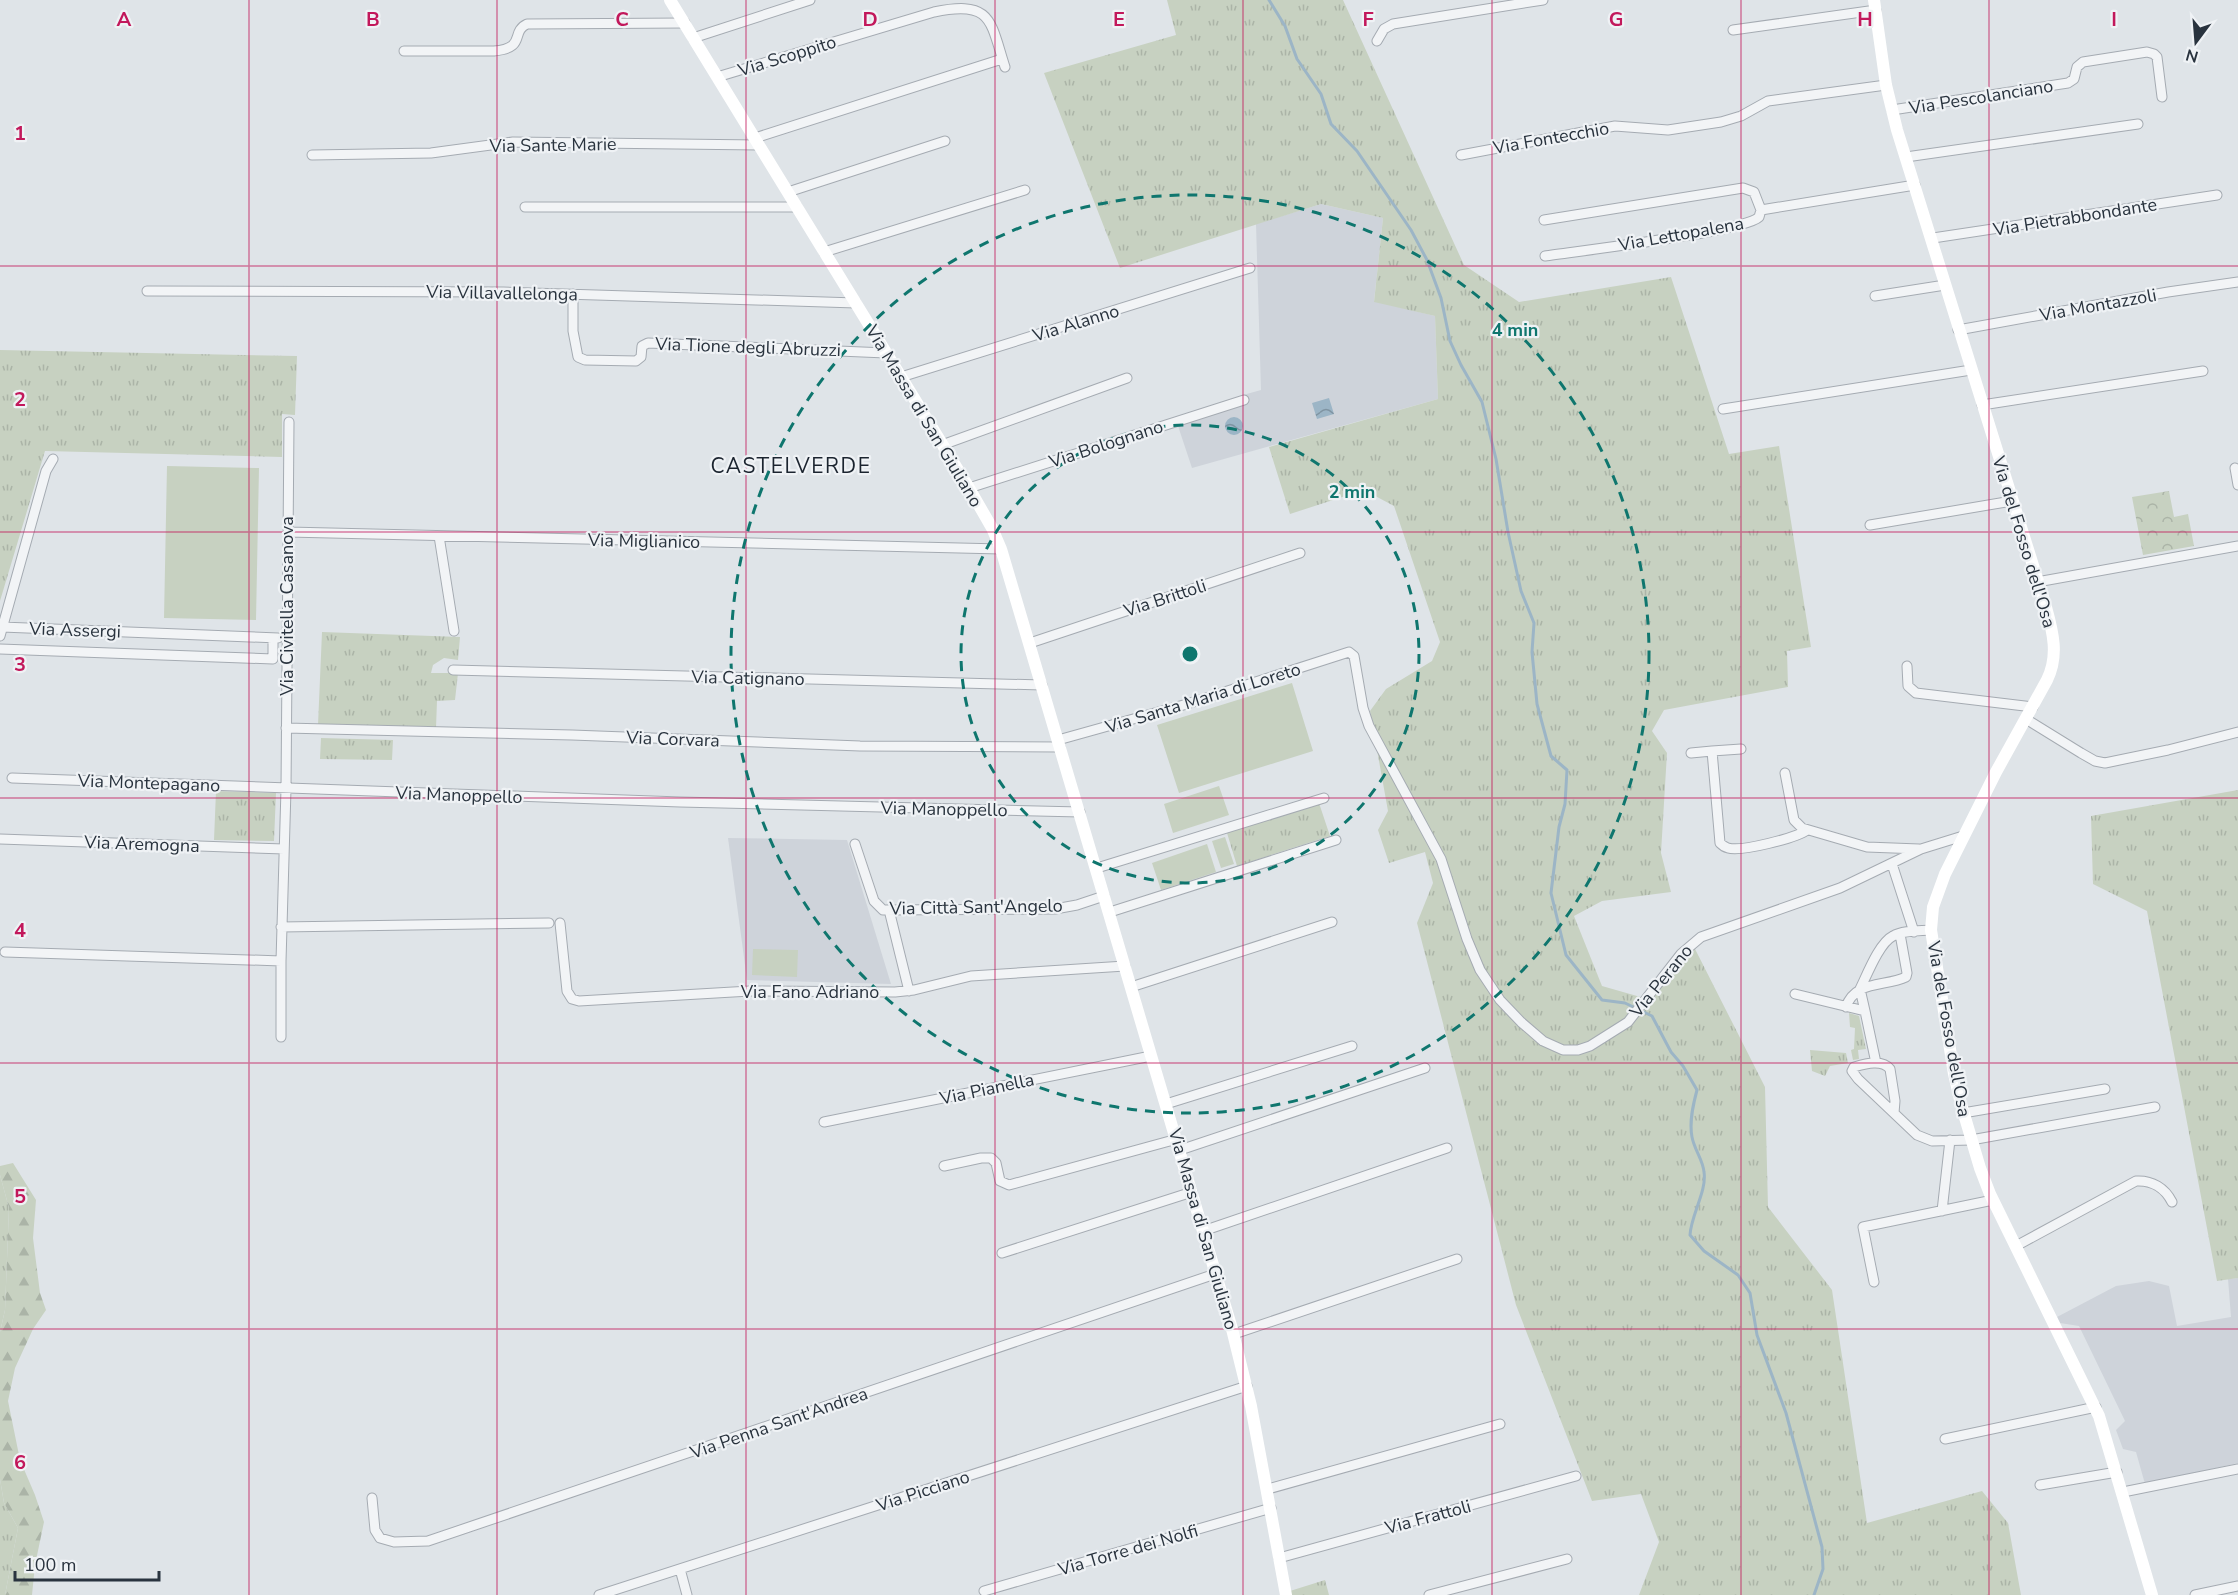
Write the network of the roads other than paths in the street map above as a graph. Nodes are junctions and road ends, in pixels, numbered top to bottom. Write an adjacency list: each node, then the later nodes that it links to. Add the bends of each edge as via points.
1 (670, 0): 5 (street, Via Massa di San Giuliano)
2 (810, 0): 7 (street)
3 (1543, 0): 8 (street, via 1393,24 1384,29)
4 (1875, 5): 6 (street); 12 (street, Via del Fosso dell'Osa)
5 (685, 23): 7 (street, Via Massa di San Giuliano); 9 (street, via 527,24 508,49)
6 (1733, 30)
7 (693, 38): 11 (street, Via Massa di San Giuliano)
8 (1377, 41)
9 (404, 51)
10 (1003, 63): 11 (street, Via Scoppito, via 989,21 974,9 962,7); 17 (street, Via Sante Marie)
11 (717, 77): 17 (street, Via Massa di San Giuliano)
12 (1886, 85): 14 (street, Via del Fosso dell'Osa); 19 (street, Via Fontecchio, via 1768,101 1741,116 1710,124 1668,130 1609,126)
13 (2162, 97): 14 (street, Via Pescolanciano, via 2157,57 2149,52 2083,62 2068,83)
14 (1892, 110): 20 (street, Via del Fosso dell'Osa)
15 (2138, 124): 20 (street)
16 (945, 141): 23 (street)
17 (757, 142): 18 (street, Via Sante Marie, via 513,142 431,153); 23 (street, Via Massa di San Giuliano)
18 (312, 155)
19 (1461, 155)
20 (1906, 157): 21 (street, Via del Fosso dell'Osa)
21 (1915, 185): 27 (street, Via Lettopalena); 29 (street, Via del Fosso dell'Osa)
22 (1025, 190): 30 (street)
23 (788, 192): 26 (street, Via Massa di San Giuliano)
24 (2217, 195): 29 (street, Via Pietrabbondante)
25 (525, 207): 26 (street)
26 (797, 207): 30 (street, Via Massa di San Giuliano)
27 (1761, 210): 28 (street, via 1754,192 1743,188); 31 (street, Via Lettopalena, via 1755,221 1732,227)
28 (1544, 220)
29 (1933, 238): 34 (street, Via del Fosso dell'Osa)
30 (824, 252): 38 (street, Via Massa di San Giuliano)
31 (1545, 256)
32 (1250, 268): 43 (street, Via Alanno)
33 (2238, 282): 39 (street, Via Montazzoli)
34 (1945, 285): 37 (street); 39 (street, Via del Fosso dell'Osa)
35 (147, 291): 36 (street, Via Villavallelonga)
36 (573, 294): 38 (street, Via Villavallelonga); 40 (street, Via Tione degli Abruzzi, via 574,336 578,357 585,360 636,361 641,357 642,346 648,343)
37 (1875, 296)
38 (856, 303): 40 (street, Via Massa di San Giuliano)
39 (1958, 330): 41 (street, Via del Fosso dell'Osa)
40 (886, 353): 43 (street, Via Massa di San Giuliano)
41 (1971, 370): 46 (street, Via del Fosso dell'Osa); 47 (street)
42 (2203, 371): 46 (street)
43 (901, 377): 49 (street, Via Massa di San Giuliano)
44 (1127, 378): 49 (street)
45 (1244, 400): 53 (street, Via Bolognano)
46 (1982, 405): 54 (street, Via del Fosso dell'Osa)
47 (1723, 410)
48 (288, 422): 56 (street, Via Civitella Casanova)
49 (942, 445): 53 (street, Via Massa di San Giuliano)
50 (53, 459): 62 (street, Via Assergi, via 46,471)
51 (2235, 468): 52 (street)
52 (2238, 485)
53 (969, 488): 59 (street, Via Massa di San Giuliano)
54 (2012, 501): 55 (street); 61 (street, Via del Fosso dell'Osa)
55 (1870, 525)
56 (288, 532): 57 (street, Via Miglianico); 65 (street, Via Civitella Casanova)
57 (439, 536): 59 (street, Via Miglianico); 63 (street)
58 (2238, 546): 61 (street)
59 (1001, 549): 66 (street, Via Massa di San Giuliano)
60 (1300, 553): 66 (street, Via Brittoli)
61 (2037, 582): 74 (street, Via del Fosso dell'Osa, via 2054,653 2050,674)
62 (1, 631): 64 (street, Via Assergi)
63 (454, 631)
64 (273, 638): 65 (street, Via Assergi); 69 (street)
65 (287, 638): 70 (street, Via Civitella Casanova)
66 (1030, 643): 73 (street, Via Massa di San Giuliano)
67 (0, 649): 69 (street)
68 (1347, 651): 78 (street, Via Santa Maria di Loreto, via 1305,668); 94 (street, Via Perano, via 1353,656 1369,726 1437,850 1475,960 1504,1004 1540,1039 1554,1047 1581,1049 1628,1022 1697,939 1845,886)
69 (273, 659): 70 (street)
70 (287, 660): 76 (street, Via Civitella Casanova)
71 (1907, 666): 74 (street, via 1908,686 1916,693)
72 (453, 670): 73 (street, Via Catignano)
73 (1042, 685): 78 (street, Via Massa di San Giuliano)
74 (2033, 707): 75 (street, Via del Fosso dell'Osa)
75 (2026, 719): 77 (street, via 2100,762); 88 (street, Via del Fosso dell'Osa)
76 (286, 728): 78 (street, Via Corvara, via 860,746); 84 (street, Via Civitella Casanova)
77 (2238, 732)
78 (1059, 743): 86 (street, Via Massa di San Giuliano)
79 (1741, 749): 80 (street)
80 (1712, 752): 81 (street); 87 (street, via 1722,846 1737,849 1789,838)
81 (1691, 753)
82 (1785, 773): 87 (street, via 1794,820)
83 (12, 778): 84 (street, Via Montepagano)
84 (286, 789): 86 (street, Via Manoppello); 92 (street)
85 (1324, 798): 95 (street)
86 (1080, 812): 95 (street, Via Massa di San Giuliano)
87 (1807, 830): 93 (street, via 1867,847)
88 (1963, 837): 93 (street, Via Perano); 103 (street, Via del Fosso dell'Osa, via 1935,898)
89 (0, 839): 92 (street, Via Aremogna)
90 (1336, 840): 98 (street)
91 (855, 844): 97 (street, Via Città Sant'Angelo, via 874,901)
92 (284, 849): 102 (street)
93 (1921, 849): 94 (street, Via Perano)
94 (1892, 864): 104 (street)
95 (1096, 868): 96 (street, Via Massa di San Giuliano)
96 (1104, 896): 97 (street, Via Città Sant'Angelo, via 1060,909); 98 (street, Via Massa di San Giuliano)
97 (889, 910): 111 (street)
98 (1110, 912): 108 (street, Via Massa di San Giuliano)
99 (560, 922): 111 (street, Via Fano Adriano, via 567,991 579,1001 750,991)
100 (1332, 922): 109 (street)
101 (549, 923): 102 (street)
102 (281, 927): 107 (street)
103 (1931, 930): 104 (street); 124 (street, Via del Fosso dell'Osa)
104 (1914, 932): 105 (street)
105 (1900, 934): 110 (street, via 1884,945); 110 (street, via 1906,977)
106 (5, 952): 107 (street)
107 (281, 961): 115 (street)
108 (1125, 966): 109 (street, Via Massa di San Giuliano); 111 (street, Via Fano Adriano, via 975,975)
109 (1131, 987): 117 (street, Via Massa di San Giuliano)
110 (1860, 989): 113 (street); 114 (street)
111 (909, 991)
112 (1795, 994): 113 (street)
113 (1846, 1007): 114 (street)
114 (1865, 1011): 118 (street)
115 (281, 1037)
116 (1352, 1046): 121 (street)
117 (1151, 1056): 121 (street, Via Massa di San Giuliano); 125 (street, Via Pianella)
118 (1876, 1063): 123 (street, via 1885,1063 1890,1069); 123 (street, Via del Fosso dell'Osa, via 1852,1069)
119 (1425, 1068): 128 (street)
120 (2105, 1089): 124 (street)
121 (1166, 1104): 128 (street, Via Massa di San Giuliano)
122 (2155, 1107): 127 (street)
123 (1894, 1113): 126 (street, Via del Fosso dell'Osa, via 1922,1138)
124 (1964, 1113): 127 (street, Via del Fosso dell'Osa)
125 (824, 1122)
126 (1950, 1140): 127 (street, Via del Fosso dell'Osa); 134 (street, Via del Fosso dell'Osa)
127 (1971, 1140): 132 (street, Via del Fosso dell'Osa)
128 (1178, 1145): 130 (street, via 1009,1185 1000,1181 991,1158); 131 (street, Via Massa di San Giuliano)
129 (1447, 1148): 135 (street)
130 (944, 1166)
131 (1192, 1192): 135 (street, Via Massa di San Giuliano); 137 (street)
132 (1993, 1200): 134 (street); 136 (street, Via del Fosso dell'Osa)
133 (2172, 1202): 136 (street, via 2154,1183 2136,1181)
134 (1942, 1210): 140 (street, via 1863,1227)
135 (1203, 1231): 139 (street, Via Massa di San Giuliano)
136 (2016, 1246): 143 (street, Via del Fosso dell'Osa)
137 (1002, 1252)
138 (1457, 1259): 141 (street)
139 (1215, 1275): 141 (street, Via Massa di San Giuliano); 152 (street, Via Penna Sant'Andrea, via 428,1541 394,1542 380,1538 375,1532)
140 (1874, 1282)
141 (1233, 1334): 142 (street, Via Massa di San Giuliano)
142 (1247, 1386): 150 (street, Via Massa di San Giuliano); 156 (street, Via Picciano)
143 (2096, 1407): 145 (street); 147 (street, Via del Fosso dell'Osa)
144 (1500, 1424): 150 (street)
145 (1946, 1439)
146 (2238, 1469): 151 (street)
147 (2117, 1472): 149 (street); 151 (street, Via del Fosso dell'Osa)
148 (1576, 1476): 154 (street, Via Frattoli)
149 (2040, 1485)
150 (1268, 1489): 153 (street, Via Massa di San Giuliano)
151 (2123, 1492): 163 (street, Via del Fosso dell'Osa)
152 (372, 1498)
153 (1271, 1508): 154 (street, Via Massa di San Giuliano); 158 (street, Via Torre dei Nolfi)
154 (1279, 1558): 161 (street, Via Massa di San Giuliano)
155 (1567, 1559): 162 (street)
156 (680, 1569): 159 (street, Via Picciano); 160 (street)
157 (2238, 1586): 164 (street)
158 (984, 1591)
159 (599, 1595)
160 (687, 1595)
161 (1286, 1595)
162 (1429, 1595)
163 (2152, 1595)
164 (2194, 1595)

